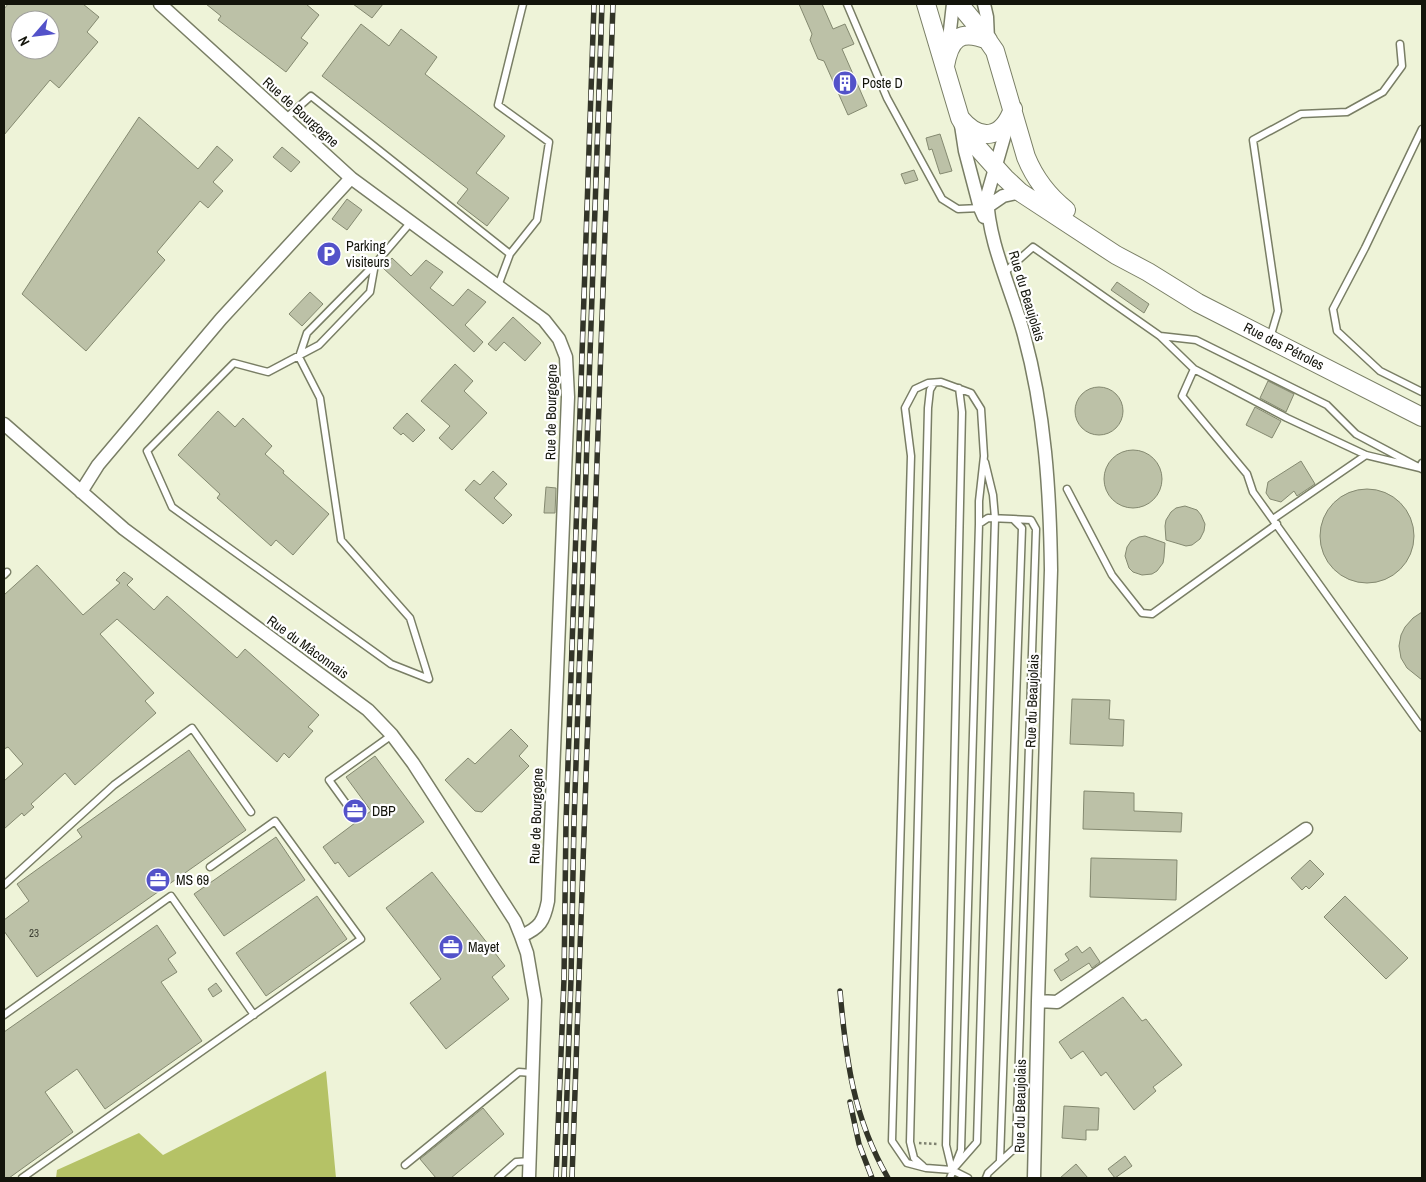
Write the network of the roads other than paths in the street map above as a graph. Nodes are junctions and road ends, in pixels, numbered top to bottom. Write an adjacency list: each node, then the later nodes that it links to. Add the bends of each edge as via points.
1 (160, 4): 12 (street, Rue de Bourgogne)
2 (523, 4): 20 (lane, via 498,105 549,142 537,220)
3 (847, 4): 18 (lane, via 887,98 942,199 958,209)
4 (926, 4): 10 (main road, Rue des Pétroles)
5 (953, 4): 10 (street)
6 (959, 4): 8 (main road, Rue des Pétroles)
7 (984, 4): 8 (street)
8 (988, 40): 10 (main road, via 976,35 956,39); 11 (main road, Rue des Pétroles, via 995,51)
9 (1400, 44): 26 (lane, via 1402,66 1383,92 1347,112 1301,114 1253,140 1278,311)
10 (947, 58): 13 (main road, Rue des Pétroles)
11 (1011, 114): 13 (main road, via 999,130 983,134 967,127); 15 (street, Rue du Beaujolais); 23 (main road, Rue des Pétroles, via 1032,173 1045,191 1074,217)
12 (286, 118): 16 (street, Rue de Bourgogne); 20 (lane, via 311,96)
13 (960, 118): 15 (main road, Rue des Pétroles); 18 (street, Rue du Beaujolais, via 965,151)
14 (1422, 129): 31 (lane, via 1333,309 1337,331 1380,371)
15 (995, 170): 17 (main road, Rue des Pétroles); 18 (street, Rue du Beaujolais)
16 (352, 178): 19 (street, Rue de Bourgogne); 38 (street, via 215,326 98,465)
17 (1020, 192): 18 (street, via 1003,196); 23 (main road, Rue des Pétroles, via 1116,255)
18 (984, 208): 22 (street, Rue du Beaujolais)
19 (411, 222): 21 (lane); 24 (street, Rue de Bourgogne)
20 (510, 254): 24 (lane)
21 (375, 264): 27 (lane, via 308,333); 27 (lane, via 370,292 319,345)
22 (1005, 272): 25 (lane, via 1033,247); 51 (street, Rue du Beaujolais, via 1038,396 1050,535)
23 (1148, 272): 26 (main road, Rue des Pétroles, via 1198,303)
24 (498, 286): 50 (street, Rue de Bourgogne, via 544,320 559,339 566,357 568,397 548,901 539,926)
25 (1160, 336): 28 (lane); 36 (lane, via 1196,340 1327,405 1356,434)
26 (1270, 339): 32 (main road, Rue des Pétroles)
27 (299, 356): 27 (lane, via 268,372 234,363 146,451 172,507 391,664 429,679 410,618 341,540 320,398)
28 (1194, 369): 34 (lane); 41 (lane, via 1182,396 1247,474 1254,492)
29 (934, 383): 30 (lane); 58 (lane, via 928,408 910,1142 914,1158); 58 (lane, via 915,389 905,408 911,456 892,1141 908,1164)
30 (959, 388): 35 (lane, via 971,393 981,409); 59 (lane, via 962,422 946,1145)
31 (1422, 392)
32 (1422, 417)
33 (4, 424): 38 (street, Rue du Mâconnais)
34 (1366, 455): 36 (lane); 41 (lane)
35 (984, 456): 39 (lane); 42 (lane)
36 (1422, 467)
37 (1067, 490): 41 (lane, via 1112,575 1142,613 1152,614)
38 (81, 492): 44 (street, Rue du Mâconnais, via 132,535 368,710)
39 (996, 518): 40 (lane); 42 (lane, via 988,518); 59 (lane, via 977,1142)
40 (1014, 519): 55 (lane, via 1022,528); 55 (lane, via 1031,520 1036,529 1016,1147)
41 (1275, 522): 43 (lane)
42 (979, 524): 59 (lane, via 960,1150)
43 (1422, 728)
44 (392, 735): 46 (lane, via 329,780); 50 (street, Rue du Mâconnais, via 515,921)
45 (251, 812): 49 (lane, via 192,728 114,785)
46 (355, 816)
47 (1306, 828): 51 (street, via 1057,1002)
48 (210, 867): 53 (lane, via 275,821 361,939)
49 (4, 885)
50 (521, 936): 54 (street, Rue du Mâconnais, via 535,1000)
51 (1038, 1001): 66 (street, Rue du Beaujolais)
52 (4, 1015): 53 (lane, via 171,896)
53 (254, 1015): 60 (lane)
54 (532, 1073): 56 (street); 57 (lane, via 519,1072)
55 (1000, 1160): 65 (lane)
56 (530, 1161): 61 (lane, via 516,1162); 62 (street)
57 (405, 1165)
58 (926, 1168): 59 (lane)
59 (952, 1170): 63 (lane); 64 (lane)
60 (22, 1178)
61 (498, 1178)
62 (529, 1178)
63 (950, 1178)
64 (968, 1178)
65 (986, 1178)
66 (1034, 1178)

